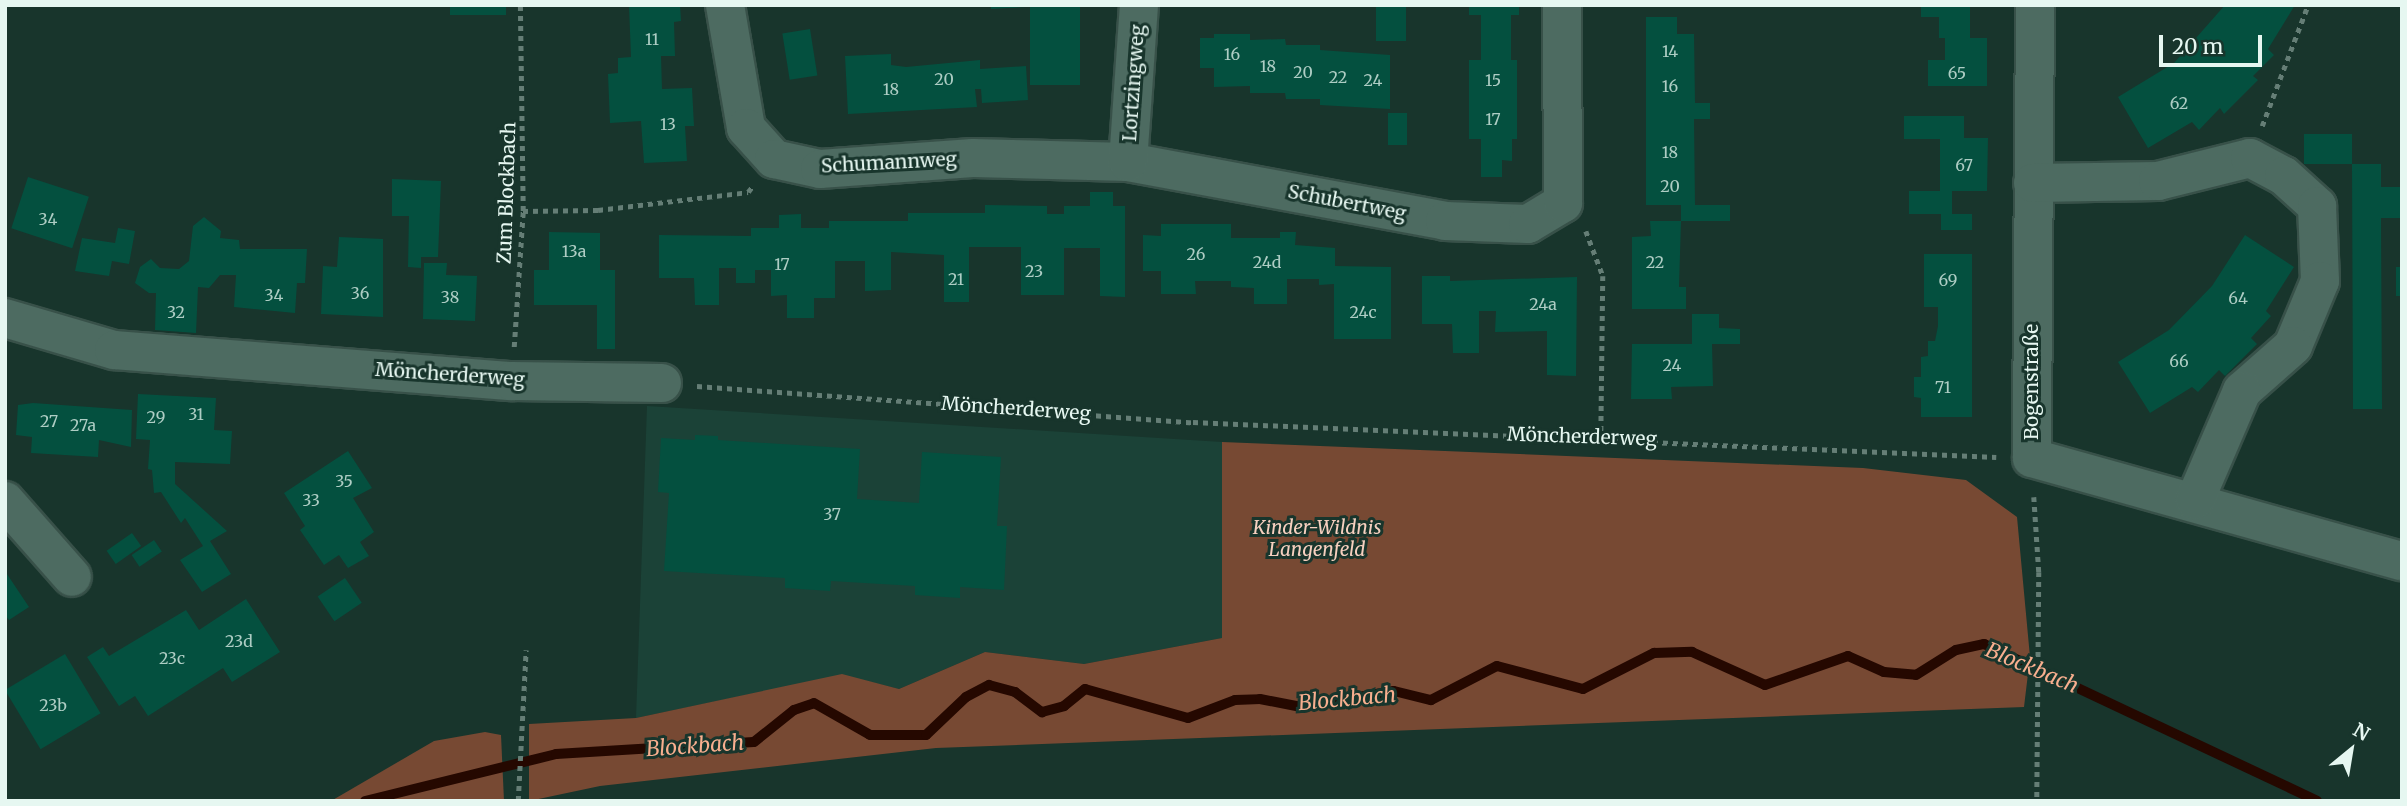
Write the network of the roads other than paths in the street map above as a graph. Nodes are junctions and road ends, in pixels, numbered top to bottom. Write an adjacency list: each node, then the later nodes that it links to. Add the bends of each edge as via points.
1 (725, 5): 5 (street, Schumannweg, via 746,128 774,159 820,169 972,158)
2 (1139, 5): 5 (street, Lortzingweg)
3 (1562, 5): 5 (street, Schubertweg, via 1563,204 1528,224 1445,221)
4 (2035, 5): 6 (street, Bogenstraße)
5 (1128, 162)
6 (2033, 183): 9 (street, Bogenstraße, via 2032,458); 9 (street, via 2158,181 2250,158 2284,176 2317,206 2320,281 2293,346 2242,391)
7 (5, 318): 8 (street, Möncherderweg, via 114,350 512,381)
8 (662, 383)
9 (2195, 500): 11 (street, Bogenstraße)
10 (8, 510): 12 (street)
11 (2402, 561)
12 (72, 577)

